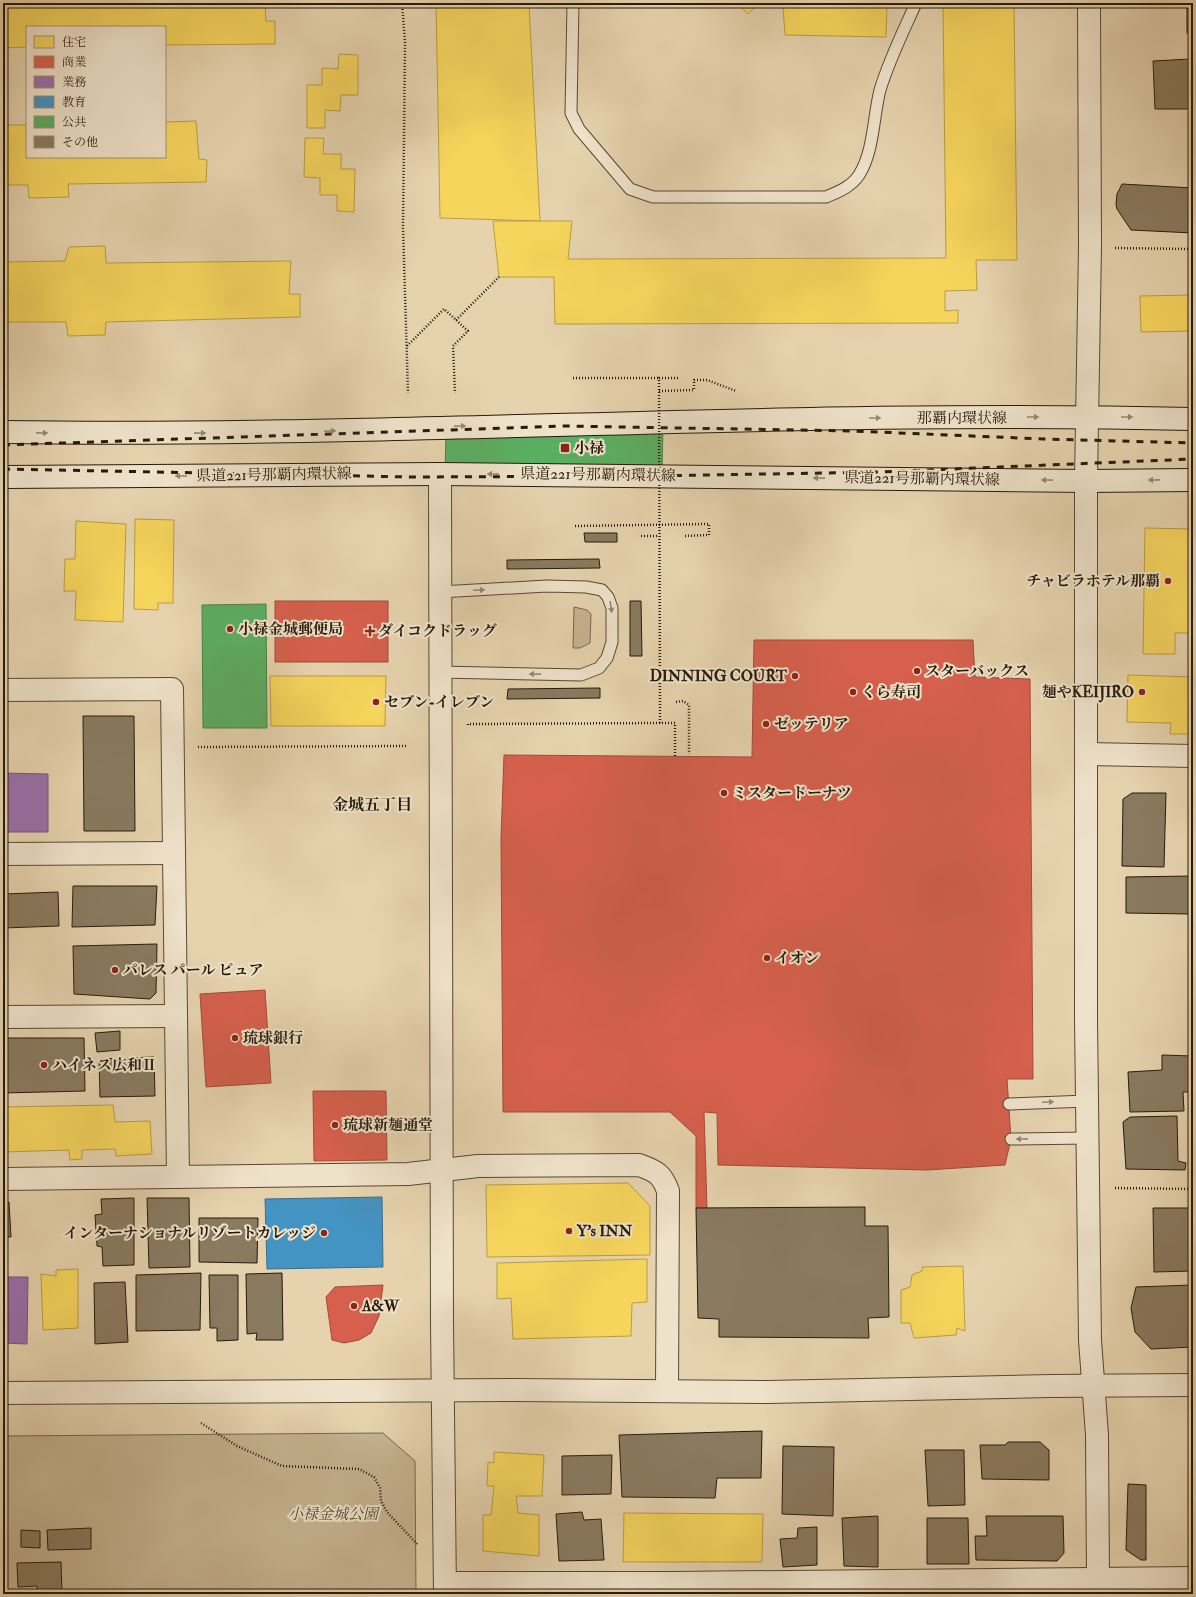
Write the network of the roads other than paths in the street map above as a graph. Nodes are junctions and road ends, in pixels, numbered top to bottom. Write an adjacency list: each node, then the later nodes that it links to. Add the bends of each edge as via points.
1 (573, 3): 2 (lane, via 571,113 579,130 630,189 653,197 826,197 846,189 858,177 866,161 887,68)
2 (916, 3)
3 (1090, 3): 4 (street)
4 (1088, 417): 5 (street, one-way to 5); 6 (street, 那覇内環状線, one-way to 4, via 111,434 836,418); 10 (street)
5 (1193, 419)
6 (3, 432)
7 (440, 474): 8 (street, 県道221号那覇内環状線, one-way to 8); 10 (street, 県道221号那覇内環状線, one-way to 7); 11 (street)
8 (3, 477)
9 (1193, 480): 10 (street, 県道221号那覇内環状線, one-way to 10)
10 (1086, 481): 14 (street)
11 (440, 592): 12 (street); 12 (lane, one-way to 12, via 547,586 602,590 608,596 612,608 612,642 607,658 599,668 581,675)
12 (439, 672): 24 (street)
13 (3, 690): 16 (street, via 172,689)
14 (1087, 754): 15 (street); 20 (street)
15 (1193, 756)
16 (174, 853): 17 (street); 18 (street)
17 (3, 854)
18 (176, 1016): 19 (street); 25 (street)
19 (3, 1017)
20 (1087, 1101): 21 (lane, one-way to 20); 22 (street)
21 (1009, 1104)
22 (1088, 1138): 23 (lane, one-way to 23); 27 (street, via 1090,1340)
23 (1012, 1139)
24 (442, 1169): 25 (street, via 408,1174); 29 (street); 30 (street, via 478,1166 627,1164 653,1170 663,1178 668,1191 669,1208)
25 (178, 1177): 26 (street)
26 (3, 1178)
27 (1093, 1385): 28 (street); 30 (street, via 768,1392); 33 (street, via 1097,1435)
28 (1193, 1385)
29 (443, 1391): 30 (street); 31 (street); 34 (street)
30 (667, 1391)
31 (3, 1394)
32 (1193, 1578): 33 (street)
33 (1098, 1579): 35 (street)
34 (445, 1588): 35 (street)
35 (672, 1588)

